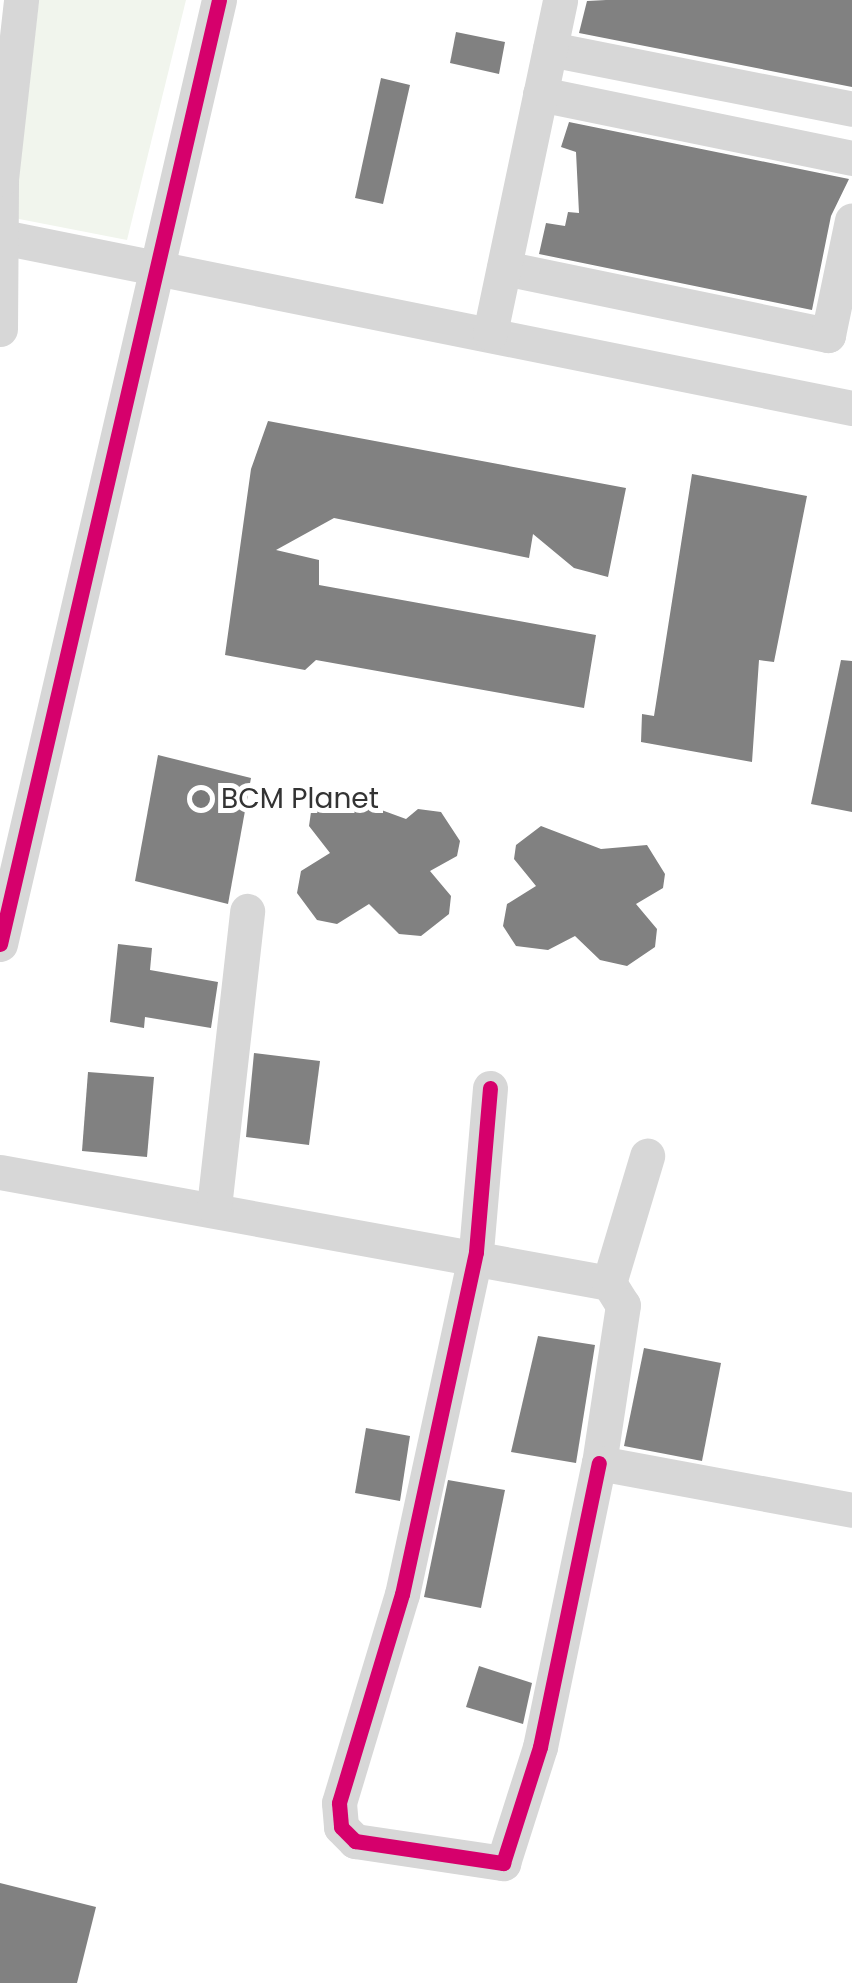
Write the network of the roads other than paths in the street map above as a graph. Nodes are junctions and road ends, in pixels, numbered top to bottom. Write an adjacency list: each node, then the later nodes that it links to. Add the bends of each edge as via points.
1 (21, 0): 8 (street)
2 (219, 0): 12 (street)
3 (560, 0): 4 (street)
4 (550, 49): 5 (street); 6 (street)
5 (540, 94): 7 (street); 11 (street)
6 (852, 109)
7 (852, 158)
8 (0, 179): 10 (street)
9 (852, 220): 11 (street, via 828,335)
10 (6, 238): 12 (street); 13 (street)
11 (504, 268): 14 (street)
12 (155, 270): 14 (street); 17 (street)
13 (0, 329)
14 (490, 333): 15 (street)
15 (852, 408)
16 (247, 910): 21 (street)
17 (0, 944)
18 (490, 1088): 22 (street)
19 (647, 1156): 23 (street)
20 (0, 1172): 21 (street)
21 (214, 1208): 22 (street)
22 (476, 1252): 23 (street); 24 (street, via 402,1594 339,1803 354,1841 503,1862 540,1747)
23 (609, 1282): 24 (street, via 622,1305)
24 (599, 1462): 25 (street)
25 (852, 1510)

